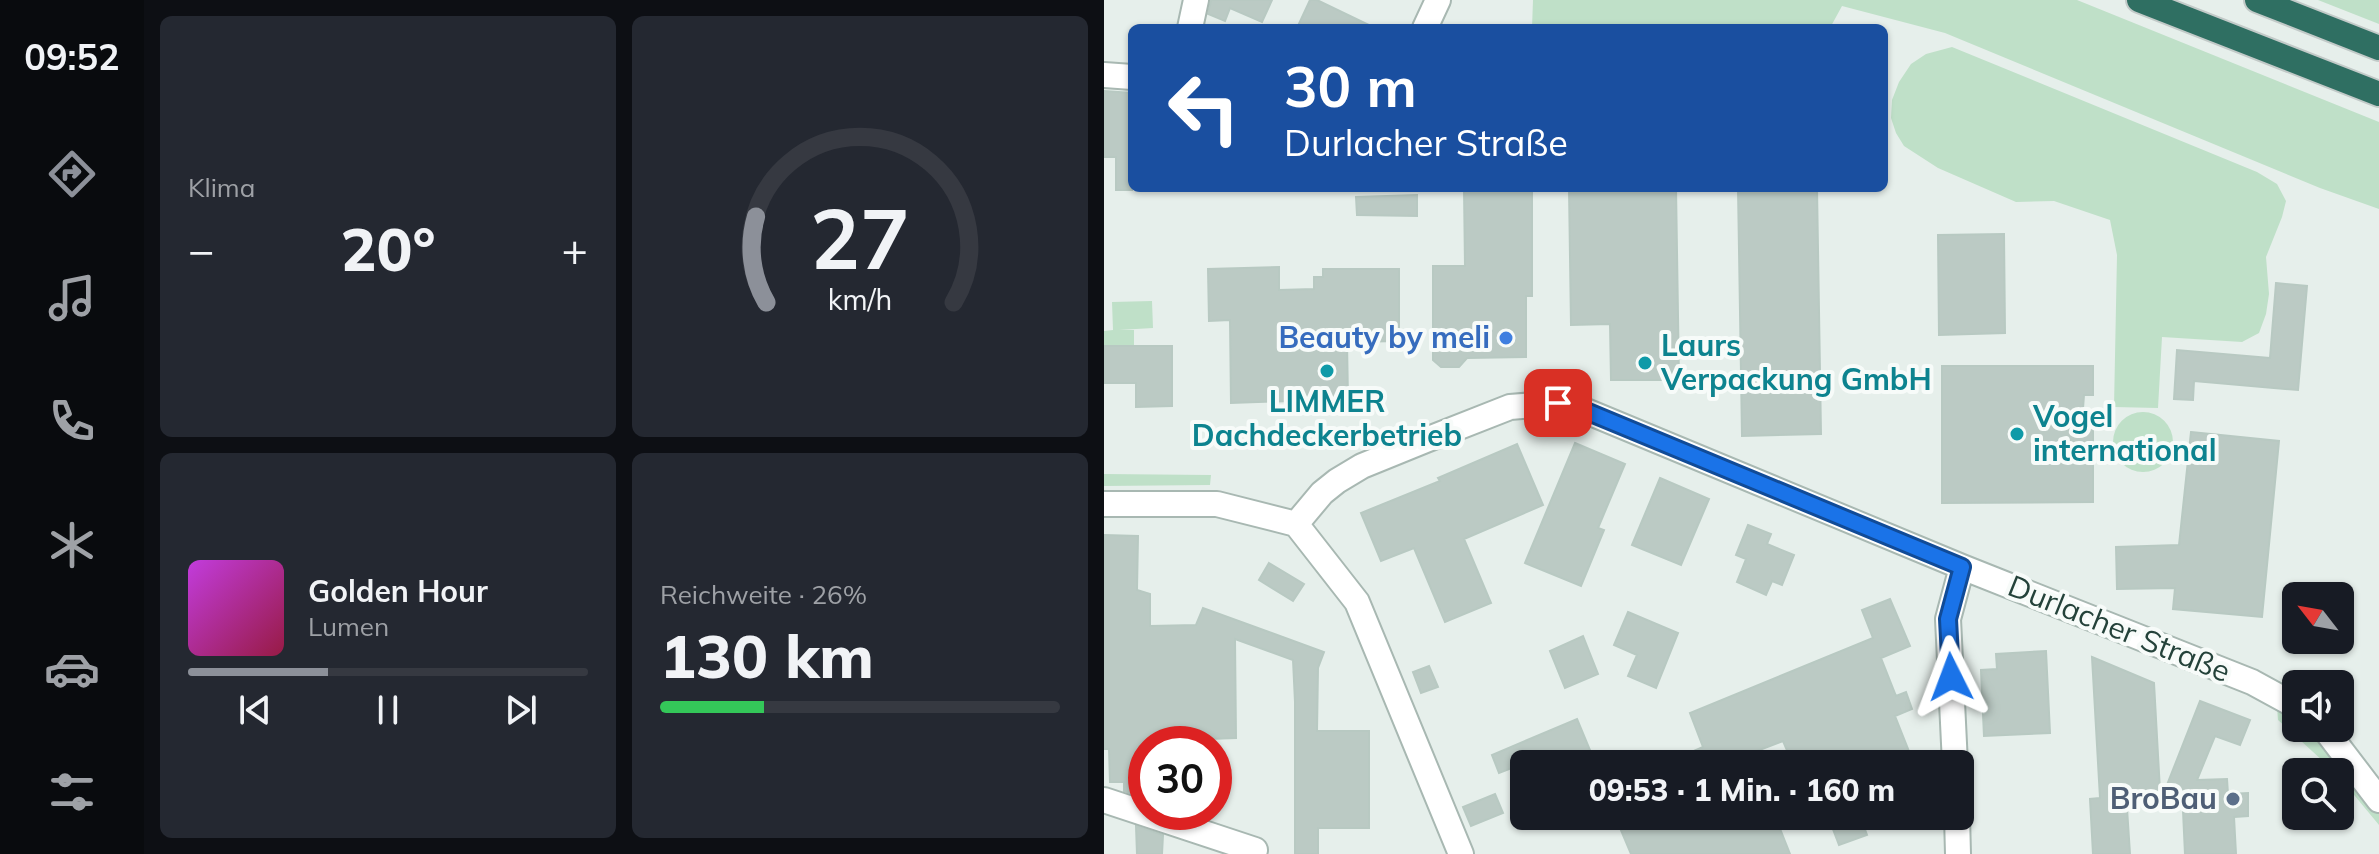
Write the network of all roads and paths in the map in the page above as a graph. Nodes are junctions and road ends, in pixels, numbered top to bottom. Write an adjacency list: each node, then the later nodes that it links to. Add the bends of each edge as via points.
1 (1196, 0): 5 (street)
2 (1438, 0): 6 (street)
3 (2139, 0): 10 (highway)
4 (2257, 0): 7 (highway)
5 (1191, 24)
6 (1427, 24)
7 (2379, 48)
8 (1104, 75): 9 (street)
9 (1128, 77)
10 (2379, 94)
11 (1104, 504): 12 (street, via 1217,504)
12 (1296, 524): 13 (street, Durlacher Straße, via 1322,493 1362,466 1510,407 1558,403); 21 (street, via 1357,602)
13 (1962, 567): 14 (street, Durlacher Straße); 16 (street, via 1948,619)
14 (2282, 698)
15 (2335, 742): 18 (street)
16 (1954, 750)
17 (1104, 800): 20 (street)
18 (2379, 800)
19 (1957, 830): 22 (street)
20 (1255, 850)
21 (1461, 854)
22 (1958, 854)

